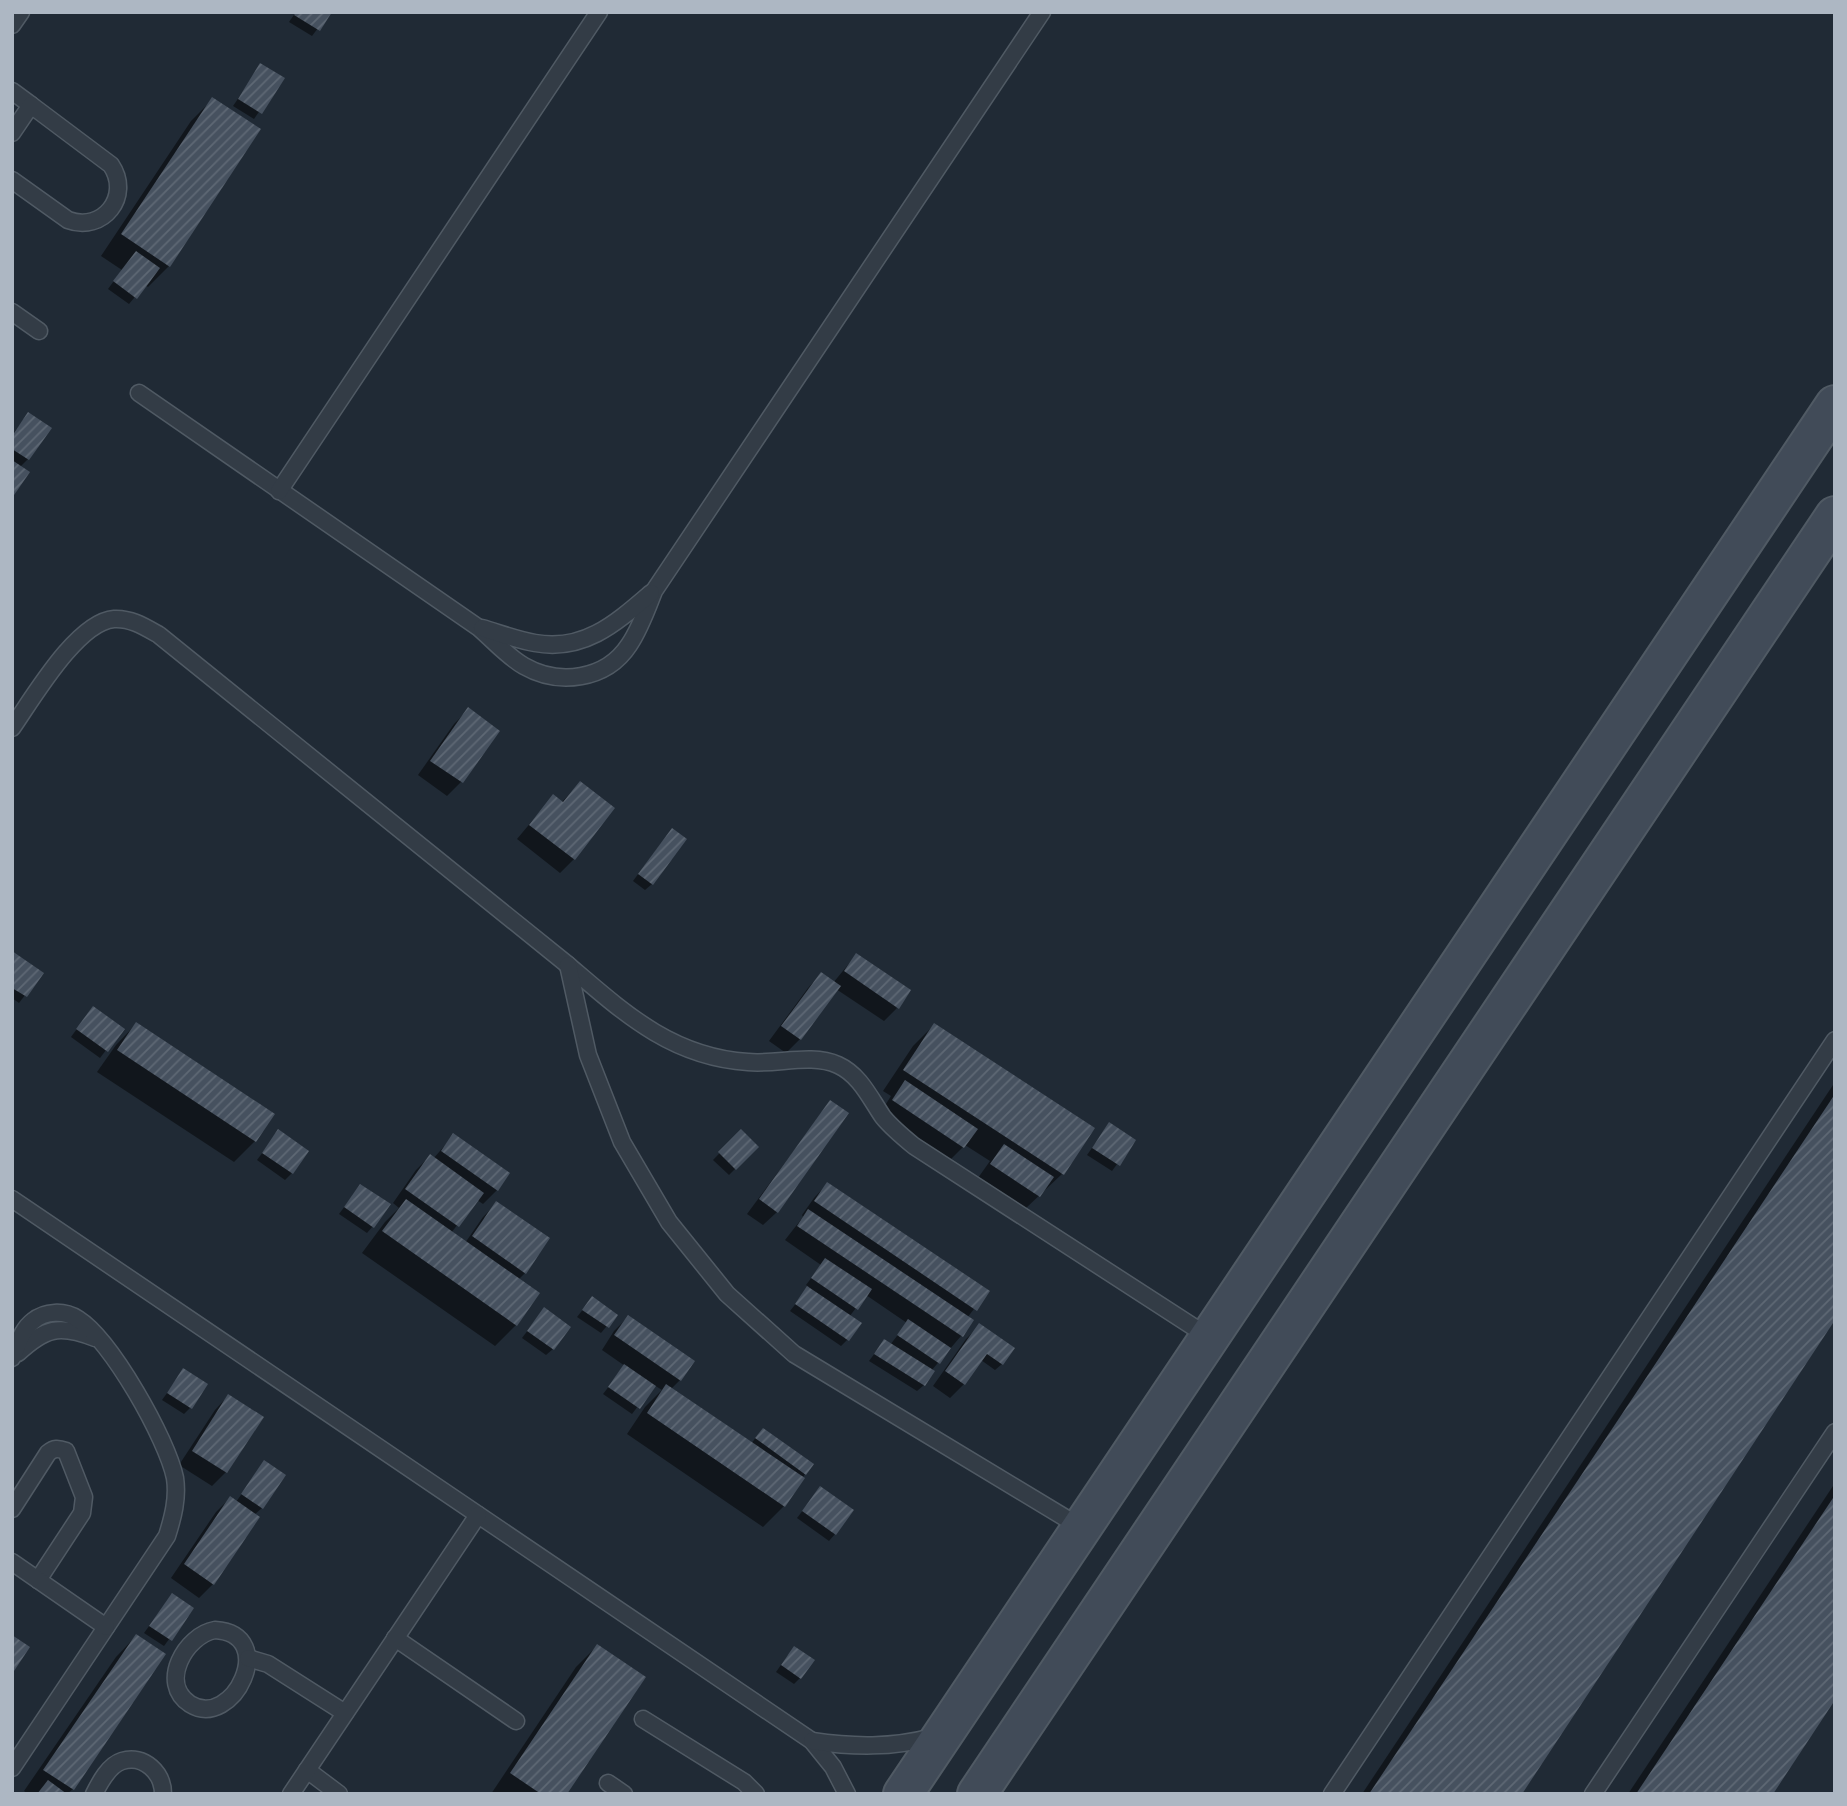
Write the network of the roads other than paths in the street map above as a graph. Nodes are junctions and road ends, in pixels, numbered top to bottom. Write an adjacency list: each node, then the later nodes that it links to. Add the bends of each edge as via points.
1 (21, 12): 4 (lane)
2 (599, 12): 13 (lane)
3 (1042, 12): 15 (lane)
4 (12, 25)
5 (12, 91): 6 (lane)
6 (31, 104): 7 (lane); 8 (lane, via 111,165 118,180 117,197 101,218 76,223)
7 (12, 133)
8 (12, 180)
9 (12, 312): 10 (lane)
10 (39, 331)
11 (139, 393): 13 (lane)
12 (1835, 405): 19 (street)
13 (279, 491): 16 (lane)
14 (1835, 516): 20 (street)
15 (654, 591): 16 (lane, via 602,632 569,644 534,643); 16 (lane, via 629,646 612,663 591,674 544,676 522,666)
16 (479, 628)
17 (12, 728): 18 (lane, via 72,645 90,628 113,619 138,622)
18 (568, 965): 23 (lane, via 633,1020 668,1041 707,1055 748,1062 814,1059 838,1065 859,1080 884,1118 914,1146); 28 (lane, via 589,1055 622,1142 668,1222 727,1294 794,1354)
19 (1447, 983): 20 (street, via 1458,976 1483,978 1498,997); 23 (street)
20 (1496, 1022): 50 (street)
21 (1835, 1040): 51 (lane)
22 (12, 1199): 27 (lane)
23 (1209, 1337): 28 (street)
24 (13, 1358): 31 (lane, via 38,1336 54,1330 72,1330 97,1339 125,1373 175,1480 167,1536)
25 (1835, 1432): 52 (lane)
26 (12, 1509): 30 (lane, via 48,1453 60,1448 66,1451 83,1497 82,1513)
27 (478, 1515): 32 (lane); 38 (lane)
28 (1082, 1528): 37 (street)
29 (12, 1562): 30 (lane)
30 (38, 1580): 31 (lane)
31 (106, 1627): 39 (lane)
32 (395, 1638): 34 (lane); 36 (lane)
33 (248, 1658): 33 (lane, via 234,1635 225,1630 206,1632 191,1644 177,1668 180,1694 193,1706 219,1706 244,1677); 34 (lane, via 268,1664)
34 (345, 1713): 40 (lane)
35 (643, 1719): 47 (lane)
36 (516, 1721)
37 (942, 1735): 38 (lane, via 878,1746); 49 (street)
38 (812, 1741): 48 (lane)
39 (12, 1768)
40 (307, 1770): 44 (lane); 45 (lane)
41 (608, 1783): 46 (lane)
42 (94, 1794): 43 (lane, via 114,1766 131,1760 157,1772)
43 (163, 1794)
44 (291, 1794)
45 (339, 1794)
46 (624, 1794)
47 (756, 1794)
48 (847, 1794)
49 (903, 1794)
50 (977, 1794)
51 (1332, 1794)
52 (1593, 1794)

